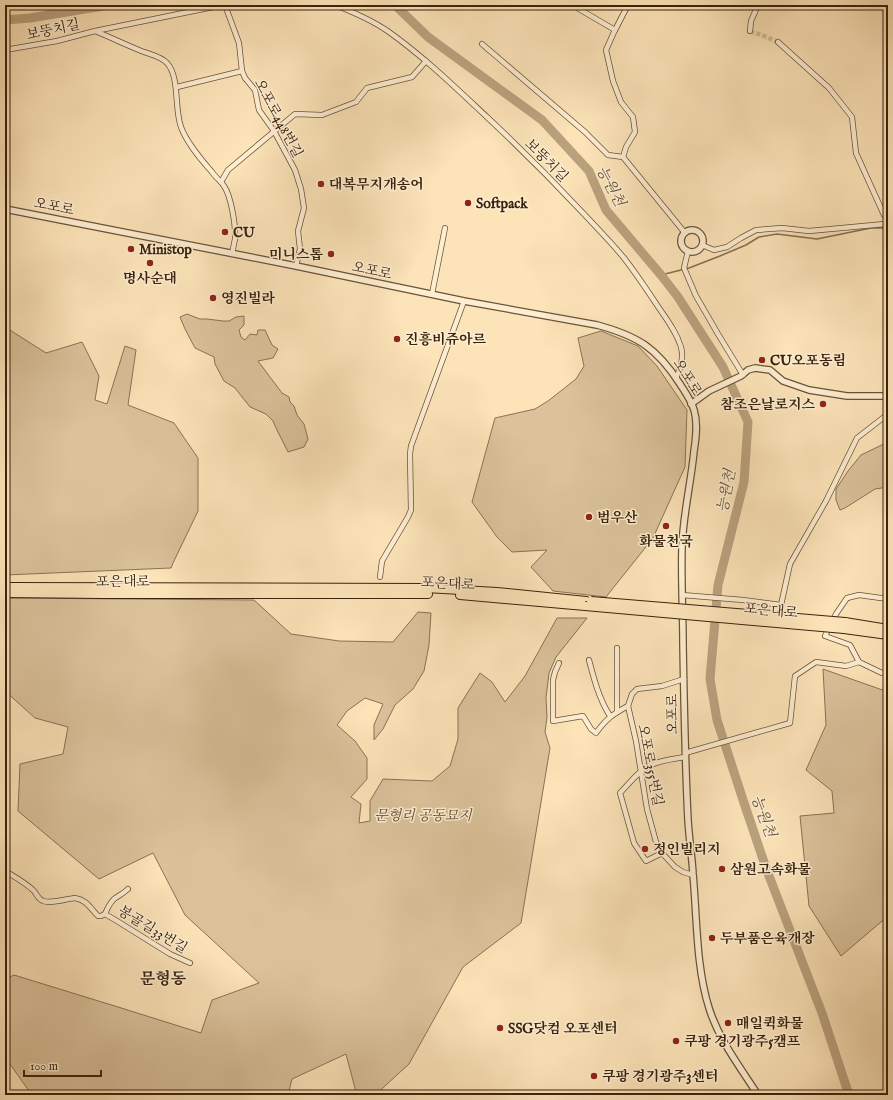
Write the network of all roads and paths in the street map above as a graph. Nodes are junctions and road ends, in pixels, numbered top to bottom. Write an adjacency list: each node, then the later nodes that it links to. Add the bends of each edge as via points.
1 (224, 5): 9 (street, 보뚱치길); 15 (street, 오포로448번길, via 239,43)
2 (335, 5): 14 (street, 보뚱치길, via 387,31)
3 (575, 5): 8 (street)
4 (628, 5): 8 (street)
5 (758, 5): 10 (street)
6 (884, 5): 7 (highway)
7 (888, 9)
8 (615, 30): 18 (street, via 606,50 613,81 621,102 633,117 635,132)
9 (95, 31): 13 (street, 보뚱치길); 16 (street, via 167,62)
10 (750, 31)
11 (778, 42): 21 (street, via 829,88 852,117 856,153)
12 (482, 44): 18 (street, via 608,155)
13 (5, 50)
14 (426, 61): 17 (street, via 412,77 367,88 356,102 322,114 295,114); 32 (street, 보뚱치길, via 532,159 624,258 676,336 681,348 682,367)
15 (242, 71): 16 (street); 17 (street, 오포로448번길, via 255,90 259,110)
16 (176, 87): 19 (street, via 181,127 202,160)
17 (274, 131): 19 (street, via 228,170); 28 (street, 오포로448번길, via 295,170 304,200 298,231 300,249)
18 (623, 157): 24 (street)
19 (221, 182): 27 (street, via 228,193 234,220 235,239)
20 (5, 209): 27 (street, 오포로)
21 (888, 219)
22 (888, 225): 25 (street, via 809,231 782,228 756,230 727,247 714,250)
23 (445, 228): 29 (street)
24 (685, 232): 25 (street, via 698,232 702,238); 26 (street, via 681,242)
25 (702, 245): 26 (street, via 695,252)
26 (688, 251): 31 (street, via 684,268 696,296)
27 (232, 254): 28 (street, 오포로)
28 (296, 266): 29 (street, 오포로)
29 (432, 294): 30 (street, 오포로)
30 (464, 301): 32 (street, 오포로, via 612,329 640,340 652,349); 36 (street, via 411,446 411,510 382,561)
31 (742, 375): 33 (street, via 755,368 770,370 783,381 809,390 847,396); 34 (street, via 709,391)
32 (676, 378): 34 (street, 오포로)
33 (888, 396)
34 (691, 404): 39 (street, 오포로, via 696,437 683,530)
35 (888, 414): 39 (street, via 857,438 826,501 790,564 781,605)
36 (380, 577)
37 (5, 587): 41 (highway, 포은대로, via 425,588 497,592)
38 (5, 593): 41 (highway, 포은대로, via 441,594)
39 (682, 595): 50 (street, 오포로)
40 (888, 598): 47 (street, via 859,595 847,598 825,636 850,645)
41 (586, 604): 42 (highway, bridge)
42 (845, 626): 43 (highway); 44 (highway)
43 (888, 629)
44 (888, 635)
45 (618, 648): 52 (street)
46 (589, 660): 53 (street, via 596,688)
47 (859, 662): 49 (street, via 882,673); 54 (street, via 846,666 816,662 795,676 790,723)
48 (559, 663): 53 (street, via 553,680 553,721 583,716 596,733)
49 (888, 673)
50 (684, 679): 51 (street, via 662,686 637,689 632,694); 54 (street, 오포로)
51 (628, 706): 52 (street); 55 (street, 오포로355번길)
52 (617, 712): 53 (street)
53 (610, 716)
54 (685, 755): 55 (street, via 651,765); 58 (street, 오포로)
55 (641, 771): 56 (street, 오포로355번길, via 647,809); 56 (street, via 620,793 634,843 646,861)
56 (662, 854): 58 (street, 오포로355번길, via 675,867)
57 (5, 871): 60 (street, 봉골길33번길, via 29,887 43,901 75,898 90,906 98,916)
58 (693, 874): 62 (street, 오포로, via 702,984 709,1009 725,1044)
59 (128, 889): 60 (street, via 114,899)
60 (105, 914): 61 (street, 봉골길33번길, via 170,954)
61 (190, 963)
62 (758, 1095)

